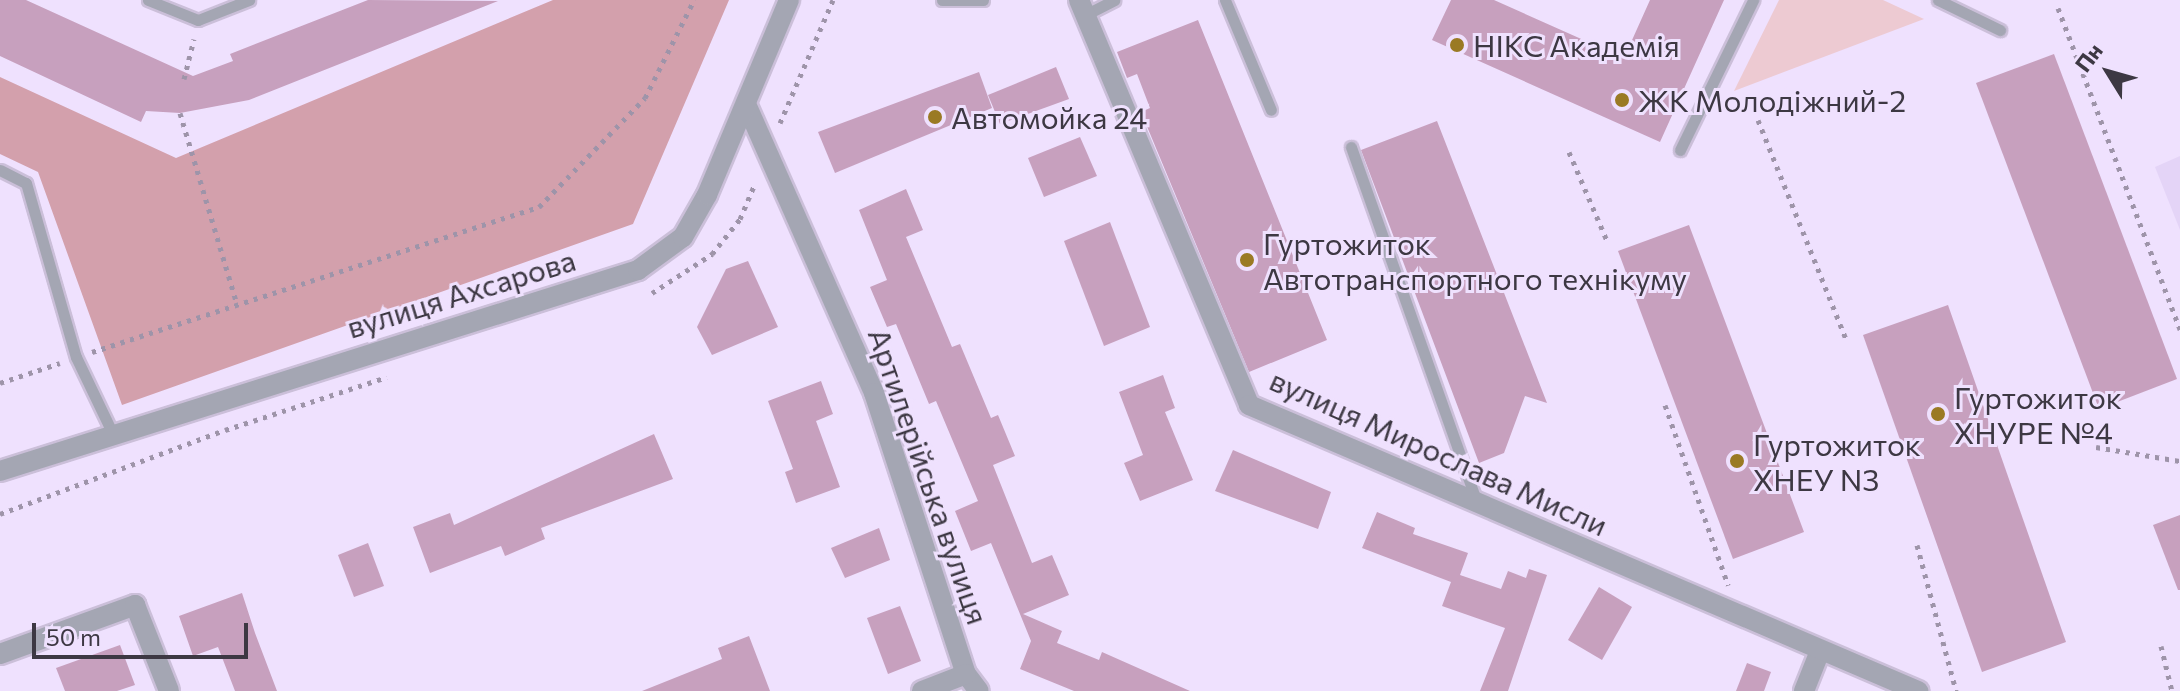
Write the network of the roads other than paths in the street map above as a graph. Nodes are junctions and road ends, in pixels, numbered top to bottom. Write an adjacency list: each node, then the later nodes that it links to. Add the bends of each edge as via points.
1 (148, 0): 2 (lane, via 198,20)
2 (249, 0)
3 (789, 0): 12 (street, вулиця Ахсарова)
4 (942, 0): 5 (lane)
5 (983, 0)
6 (1114, 0): 10 (lane)
7 (1225, 0): 13 (lane)
8 (1753, 0): 15 (lane)
9 (1938, 0): 11 (lane)
10 (1082, 7): 19 (street, вулиця Мирослава Мисли, via 1249,405)
11 (2000, 30)
12 (746, 104): 17 (street, вулиця Ахсарова, via 683,237 638,270); 22 (street, Артилерійська вулиця, via 874,393)
13 (1271, 110)
14 (1351, 147): 19 (lane)
15 (1680, 150)
16 (0, 170): 17 (lane, via 26,183 76,357)
17 (112, 432): 18 (street, вулиця Ахсарова)
18 (0, 471)
19 (1477, 504): 20 (street, вулиця Мирослава Мисли)
20 (1820, 651): 25 (street); 26 (street, вулиця Мирослава Мисли)
21 (0, 654): 23 (street, via 135,605)
22 (973, 683): 24 (street)
23 (169, 691)
24 (922, 691)
25 (1804, 691)
26 (1918, 691)

